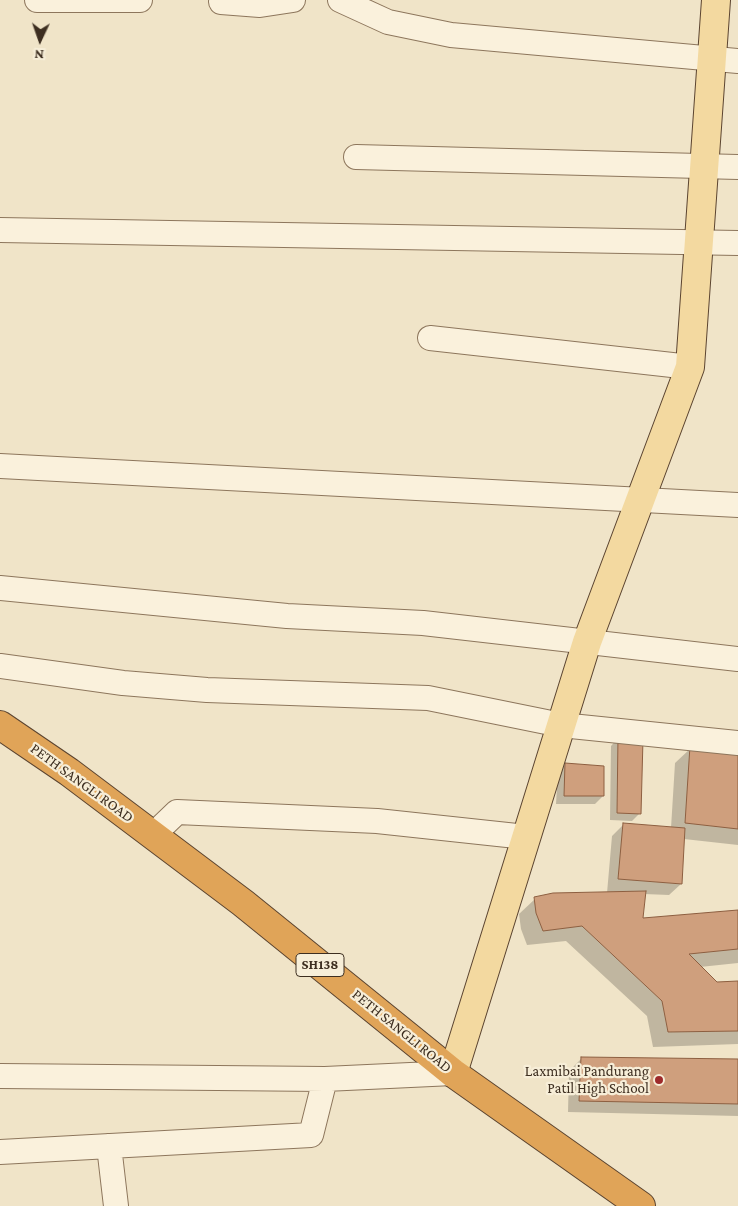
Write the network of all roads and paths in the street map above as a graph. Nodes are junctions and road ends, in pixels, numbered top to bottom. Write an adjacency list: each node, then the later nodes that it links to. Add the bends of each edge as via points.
1 (37, 0): 2 (street)
2 (140, 0)
3 (293, 0): 6 (street, via 260,5)
4 (340, 0): 7 (street, via 388,22 451,35)
5 (716, 0): 7 (main road)
6 (221, 2)
7 (725, 60): 9 (main road)
8 (356, 157): 9 (street)
9 (704, 166): 10 (street); 12 (main road)
10 (738, 167)
11 (0, 230): 12 (street)
12 (699, 242): 13 (street); 15 (main road)
13 (738, 243)
14 (430, 338): 15 (street)
15 (690, 367): 17 (main road)
16 (0, 466): 17 (street)
17 (641, 500): 18 (street); 20 (main road)
18 (738, 505)
19 (0, 588): 20 (street, via 207,609 422,623)
20 (587, 642): 21 (street); 24 (main road)
21 (738, 659)
22 (0, 666): 24 (street, via 123,683 208,690 428,698)
23 (0, 725): 26 (highway, PETH SANGLI ROAD / SH138)
24 (562, 725): 25 (street); 27 (main road)
25 (738, 743)
26 (153, 835): 27 (street, via 177,812 376,820); 28 (highway, PETH SANGLI ROAD / SH138, via 244,903)
27 (526, 837): 28 (main road)
28 (453, 1073): 30 (street); 34 (highway, PETH SANGLI ROAD / SH138)
29 (0, 1076): 30 (street)
30 (325, 1079): 31 (street, via 310,1135)
31 (109, 1146): 32 (street); 33 (street)
32 (0, 1152)
33 (116, 1206)
34 (641, 1206)

